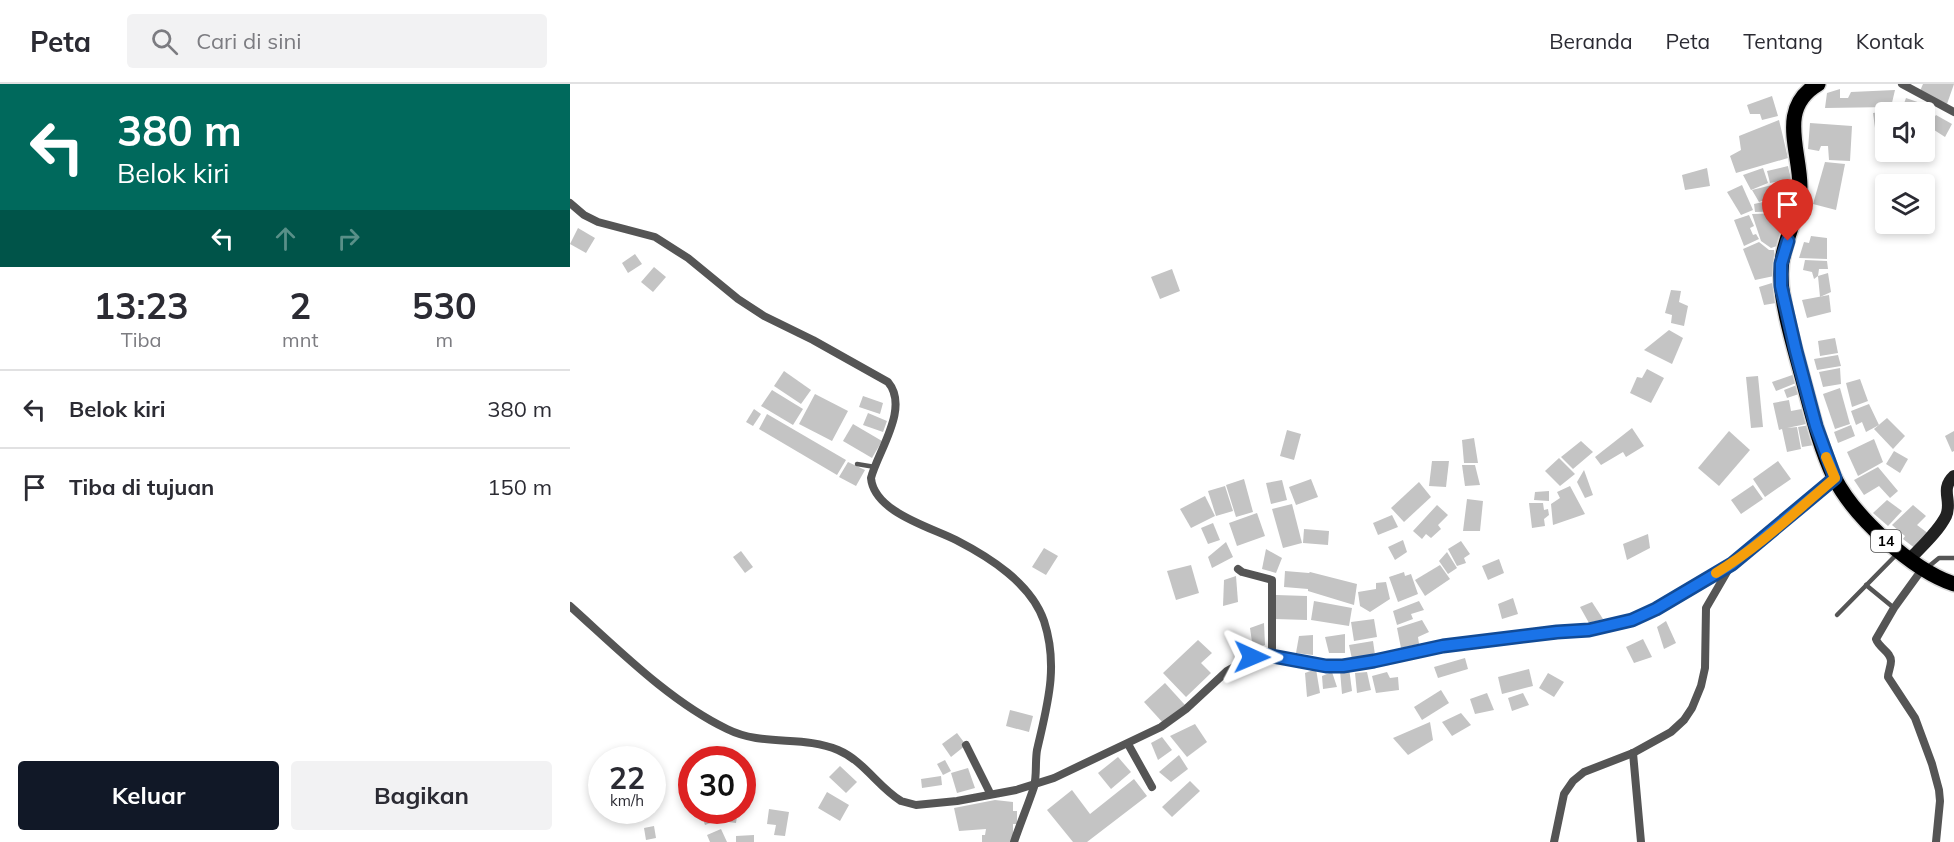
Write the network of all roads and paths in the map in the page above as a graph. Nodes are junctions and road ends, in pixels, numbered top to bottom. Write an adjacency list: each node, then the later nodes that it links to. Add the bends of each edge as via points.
1 (1818, 84): 8 (highway, 14, via 1799,101 1794,119 1799,202 1782,257 1781,286 1816,426)
2 (1902, 84): 3 (street)
3 (1954, 112)
4 (570, 203): 6 (street, via 598,222 655,237 764,316 888,382 896,408)
5 (857, 464): 6 (lane)
6 (875, 467): 23 (street, via 871,481 886,503 996,563 1018,580 1044,619 1050,649 1050,693 1036,755)
7 (1954, 476): 9 (street, via 1946,487 1946,516 1927,541)
8 (1835, 478): 9 (highway, 14, via 1870,525); 11 (street)
9 (1904, 556): 13 (highway, 14); 15 (lane)
10 (1954, 558): 13 (lane, via 1939,558)
11 (1732, 564): 19 (street, via 1656,609 1632,620 1589,630 1443,646 1343,666); 22 (street, via 1706,608 1705,668 1692,708 1671,732)
12 (1238, 569): 19 (street, via 1272,580)
13 (1924, 569): 14 (highway, 14); 17 (street)
14 (1954, 584)
15 (1866, 585): 17 (lane); 18 (lane)
16 (570, 606): 25 (street, via 662,686 725,729 753,739 837,749 860,763 907,804 926,805)
17 (1894, 608): 29 (street, via 1876,641 1890,655 1888,677 1915,718 1932,764 1940,801)
18 (1837, 615)
19 (1272, 656): 20 (street, via 1260,655 1240,662 1186,709)
20 (1128, 744): 23 (street); 24 (street)
21 (966, 746): 25 (street)
22 (1632, 753): 27 (street, via 1584,772 1569,785); 28 (street)
23 (1035, 785): 25 (street); 26 (street)
24 (1152, 787)
25 (990, 794)
26 (1014, 842)
27 (1554, 842)
28 (1641, 842)
29 (1936, 842)

